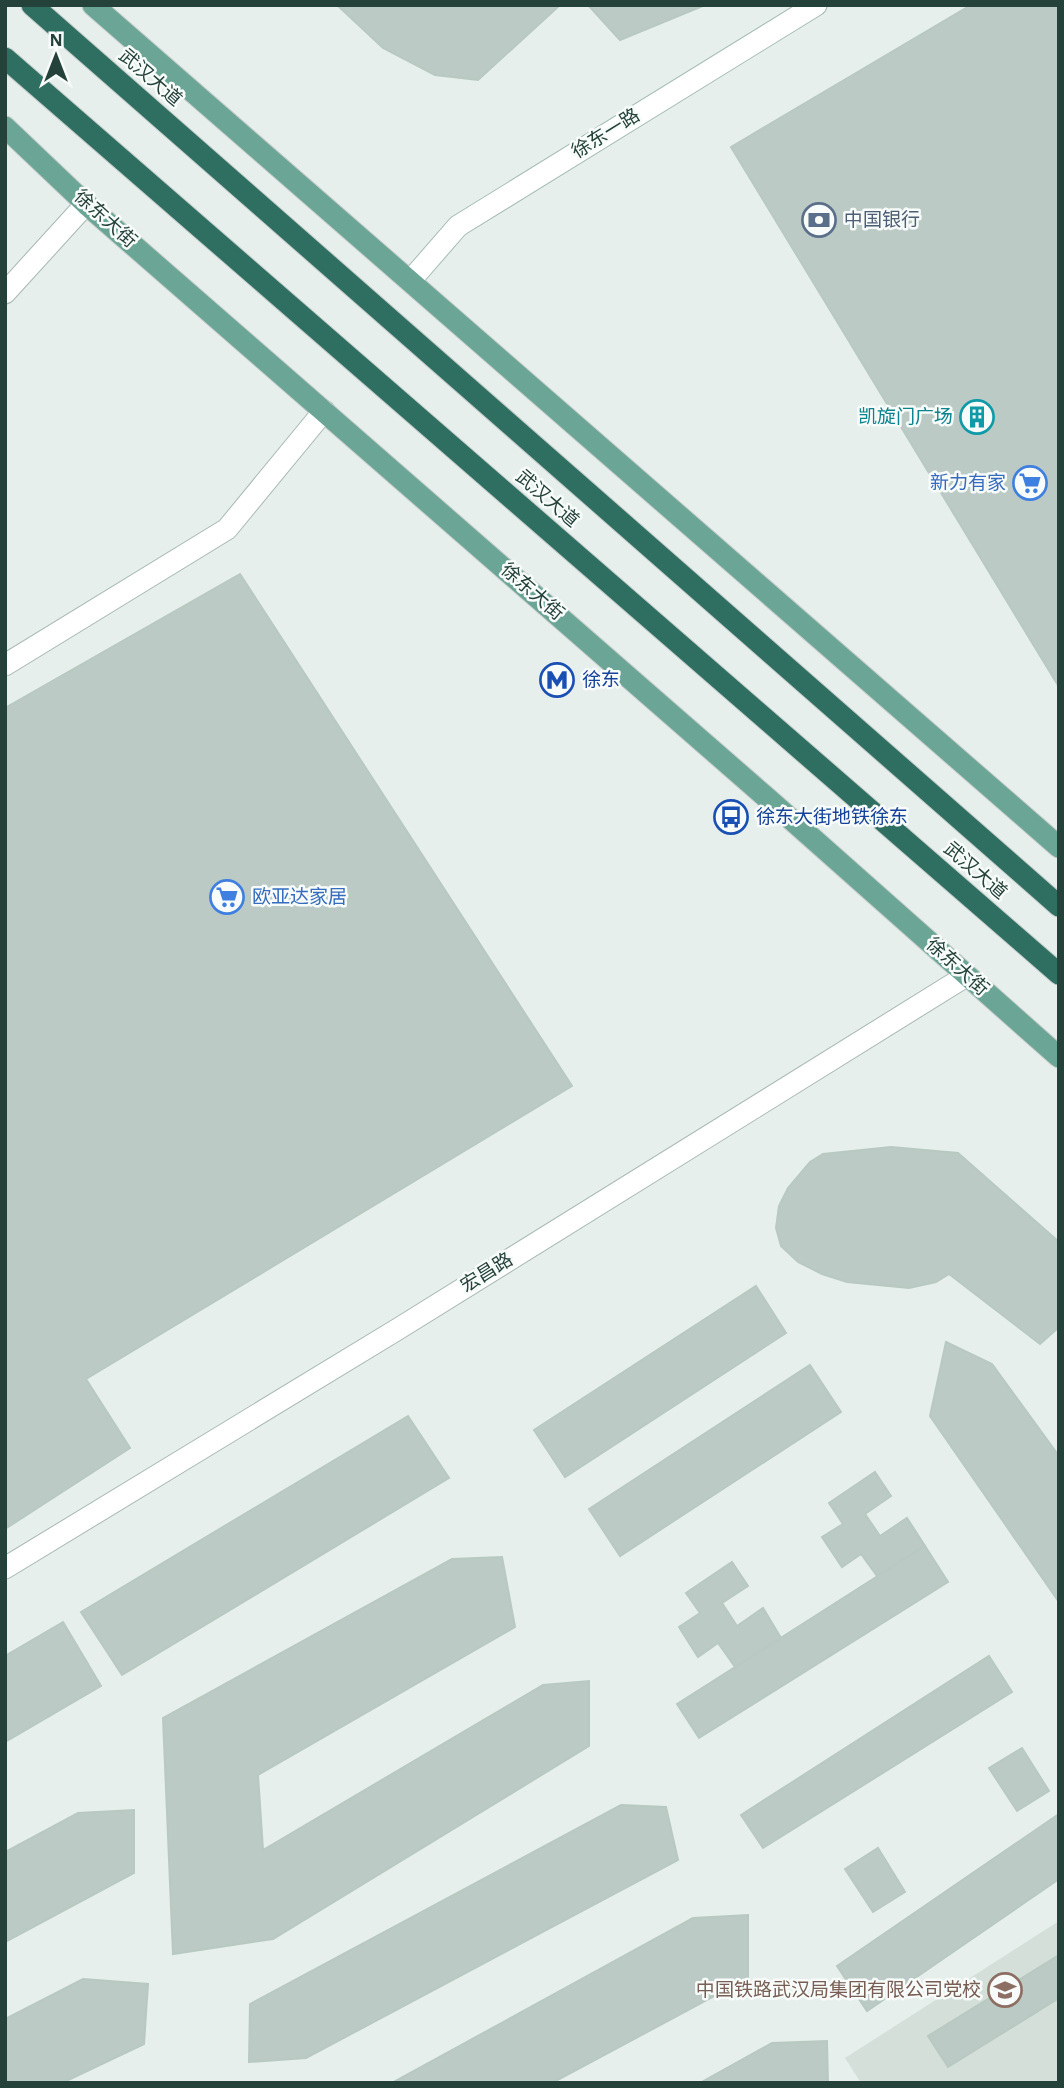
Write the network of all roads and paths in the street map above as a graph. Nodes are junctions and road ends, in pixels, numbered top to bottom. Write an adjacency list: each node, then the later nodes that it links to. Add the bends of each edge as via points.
1 (32, 5): 12 (highway, 武汉大道)
2 (93, 5): 7 (main road)
3 (816, 5): 7 (street, 徐东一路, via 457,226)
4 (5, 58): 13 (highway, 武汉大道)
5 (5, 127): 6 (main road, 徐东大街)
6 (86, 204): 8 (street); 9 (main road, 徐东大街)
7 (411, 280): 11 (main road)
8 (5, 293)
9 (324, 411): 10 (street, via 227,529); 14 (main road, 徐东大街)
10 (5, 665)
11 (1059, 847)
12 (1059, 906)
13 (1059, 974)
14 (966, 976): 15 (main road, 徐东大街); 16 (street, 宏昌路)
15 (1059, 1057)
16 (5, 1568)

